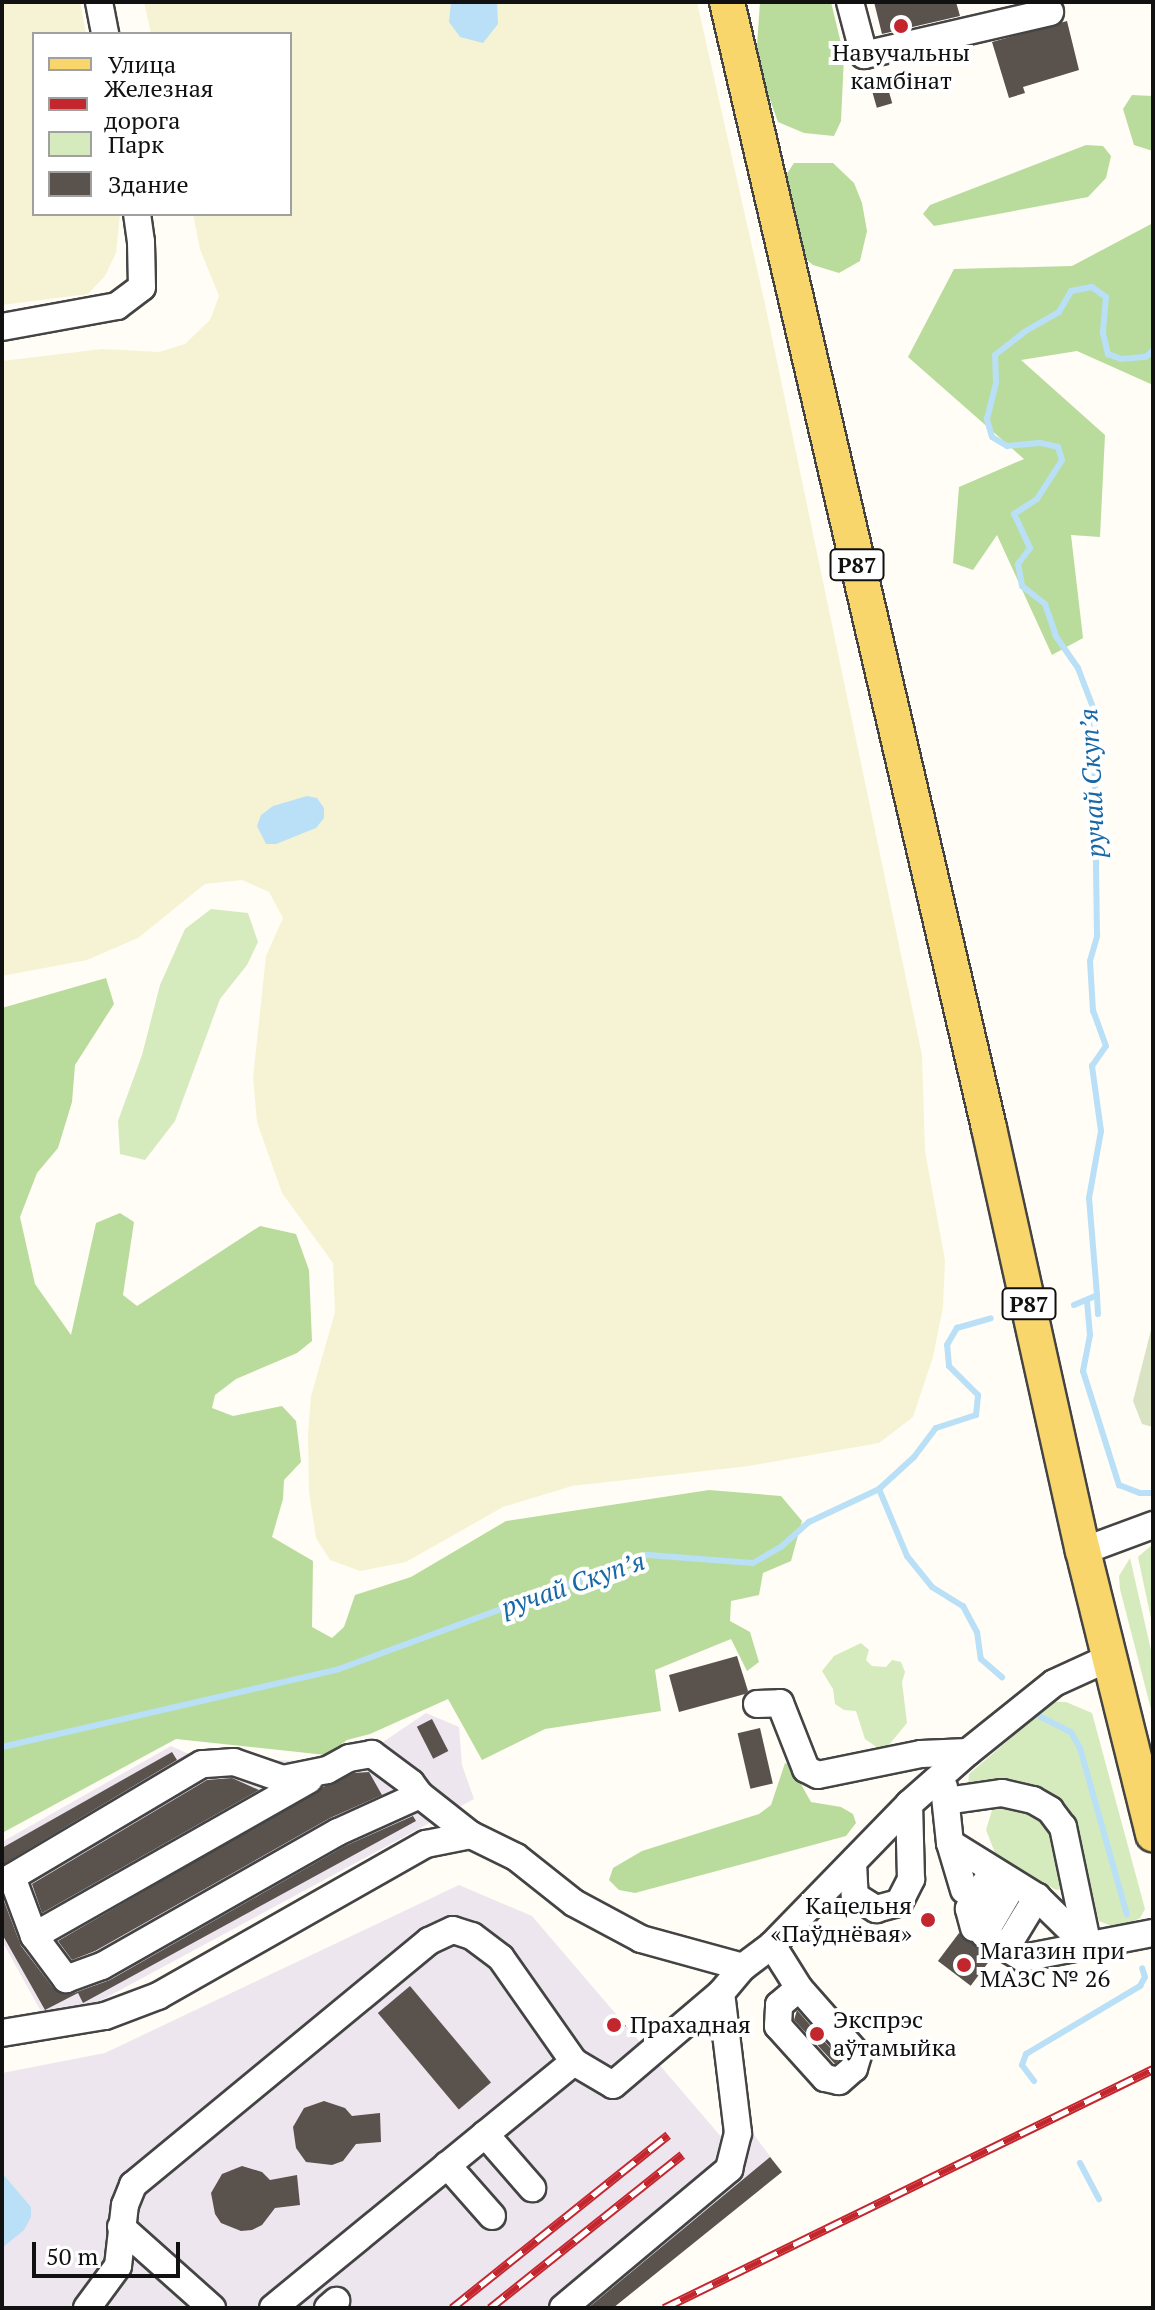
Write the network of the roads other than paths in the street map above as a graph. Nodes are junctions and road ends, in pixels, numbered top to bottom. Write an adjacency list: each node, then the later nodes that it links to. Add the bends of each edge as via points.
1 (99, 2): 5 (street)
2 (727, 2): 9 (main road, Р87)
3 (850, 2): 4 (street, via 864,55)
4 (1050, 12)
5 (105, 32)
6 (137, 216): 7 (street, via 142,287 117,306)
7 (2, 327)
8 (1150, 1528): 9 (street)
9 (1083, 1551): 10 (main road, Р87)
10 (1111, 1657): 12 (street, via 1054,1683); 13 (main road, Р87)
11 (757, 1704): 12 (street, via 780,1703 806,1769 818,1775 921,1754)
12 (968, 1752): 15 (street)
13 (1145, 1765): 18 (main road, Р87)
14 (327, 1770): 16 (street, via 372,1754); 25 (street); 25 (street, via 283,1779 234,1762 202,1764 12,1877)
15 (944, 1788): 17 (street); 20 (street); 28 (street, via 1002,1793 1050,1810 1063,1827)
16 (420, 1795): 19 (street); 25 (street, via 338,1832 90,1971 66,1979)
17 (909, 1804): 21 (street); 21 (street, via 911,1879 899,1903 876,1909 855,1896)
18 (1153, 1834)
19 (471, 1835): 29 (street, via 516,1857 574,1903 641,1939); 33 (street, via 426,1844 158,1996 105,2016)
20 (950, 1843): 22 (street); 23 (street)
21 (853, 1863): 27 (street)
22 (1015, 1883): 26 (street); 26 (street, via 969,1909); 28 (street)
23 (964, 1890)
24 (1153, 1933): 28 (street)
25 (34, 1936)
26 (989, 1937): 28 (street, via 1023,1958)
27 (772, 1945): 29 (street); 30 (street)
28 (1088, 1947)
29 (743, 1967): 31 (street)
30 (799, 1988)
31 (721, 1993): 34 (street, via 613,2085); 43 (street, via 738,2133 729,2169)
32 (2, 2014): 33 (street)
33 (14, 2032)
34 (574, 2062): 35 (street); 39 (street, via 501,1958 472,1936 453,1930 429,1941 133,2185)
35 (485, 2134): 36 (street); 37 (street)
36 (447, 2165): 38 (street); 42 (street)
37 (532, 2188)
38 (492, 2216)
39 (121, 2227): 40 (street, via 118,2266); 41 (street)
40 (87, 2308)
41 (212, 2308)
42 (273, 2308)
43 (563, 2308)

